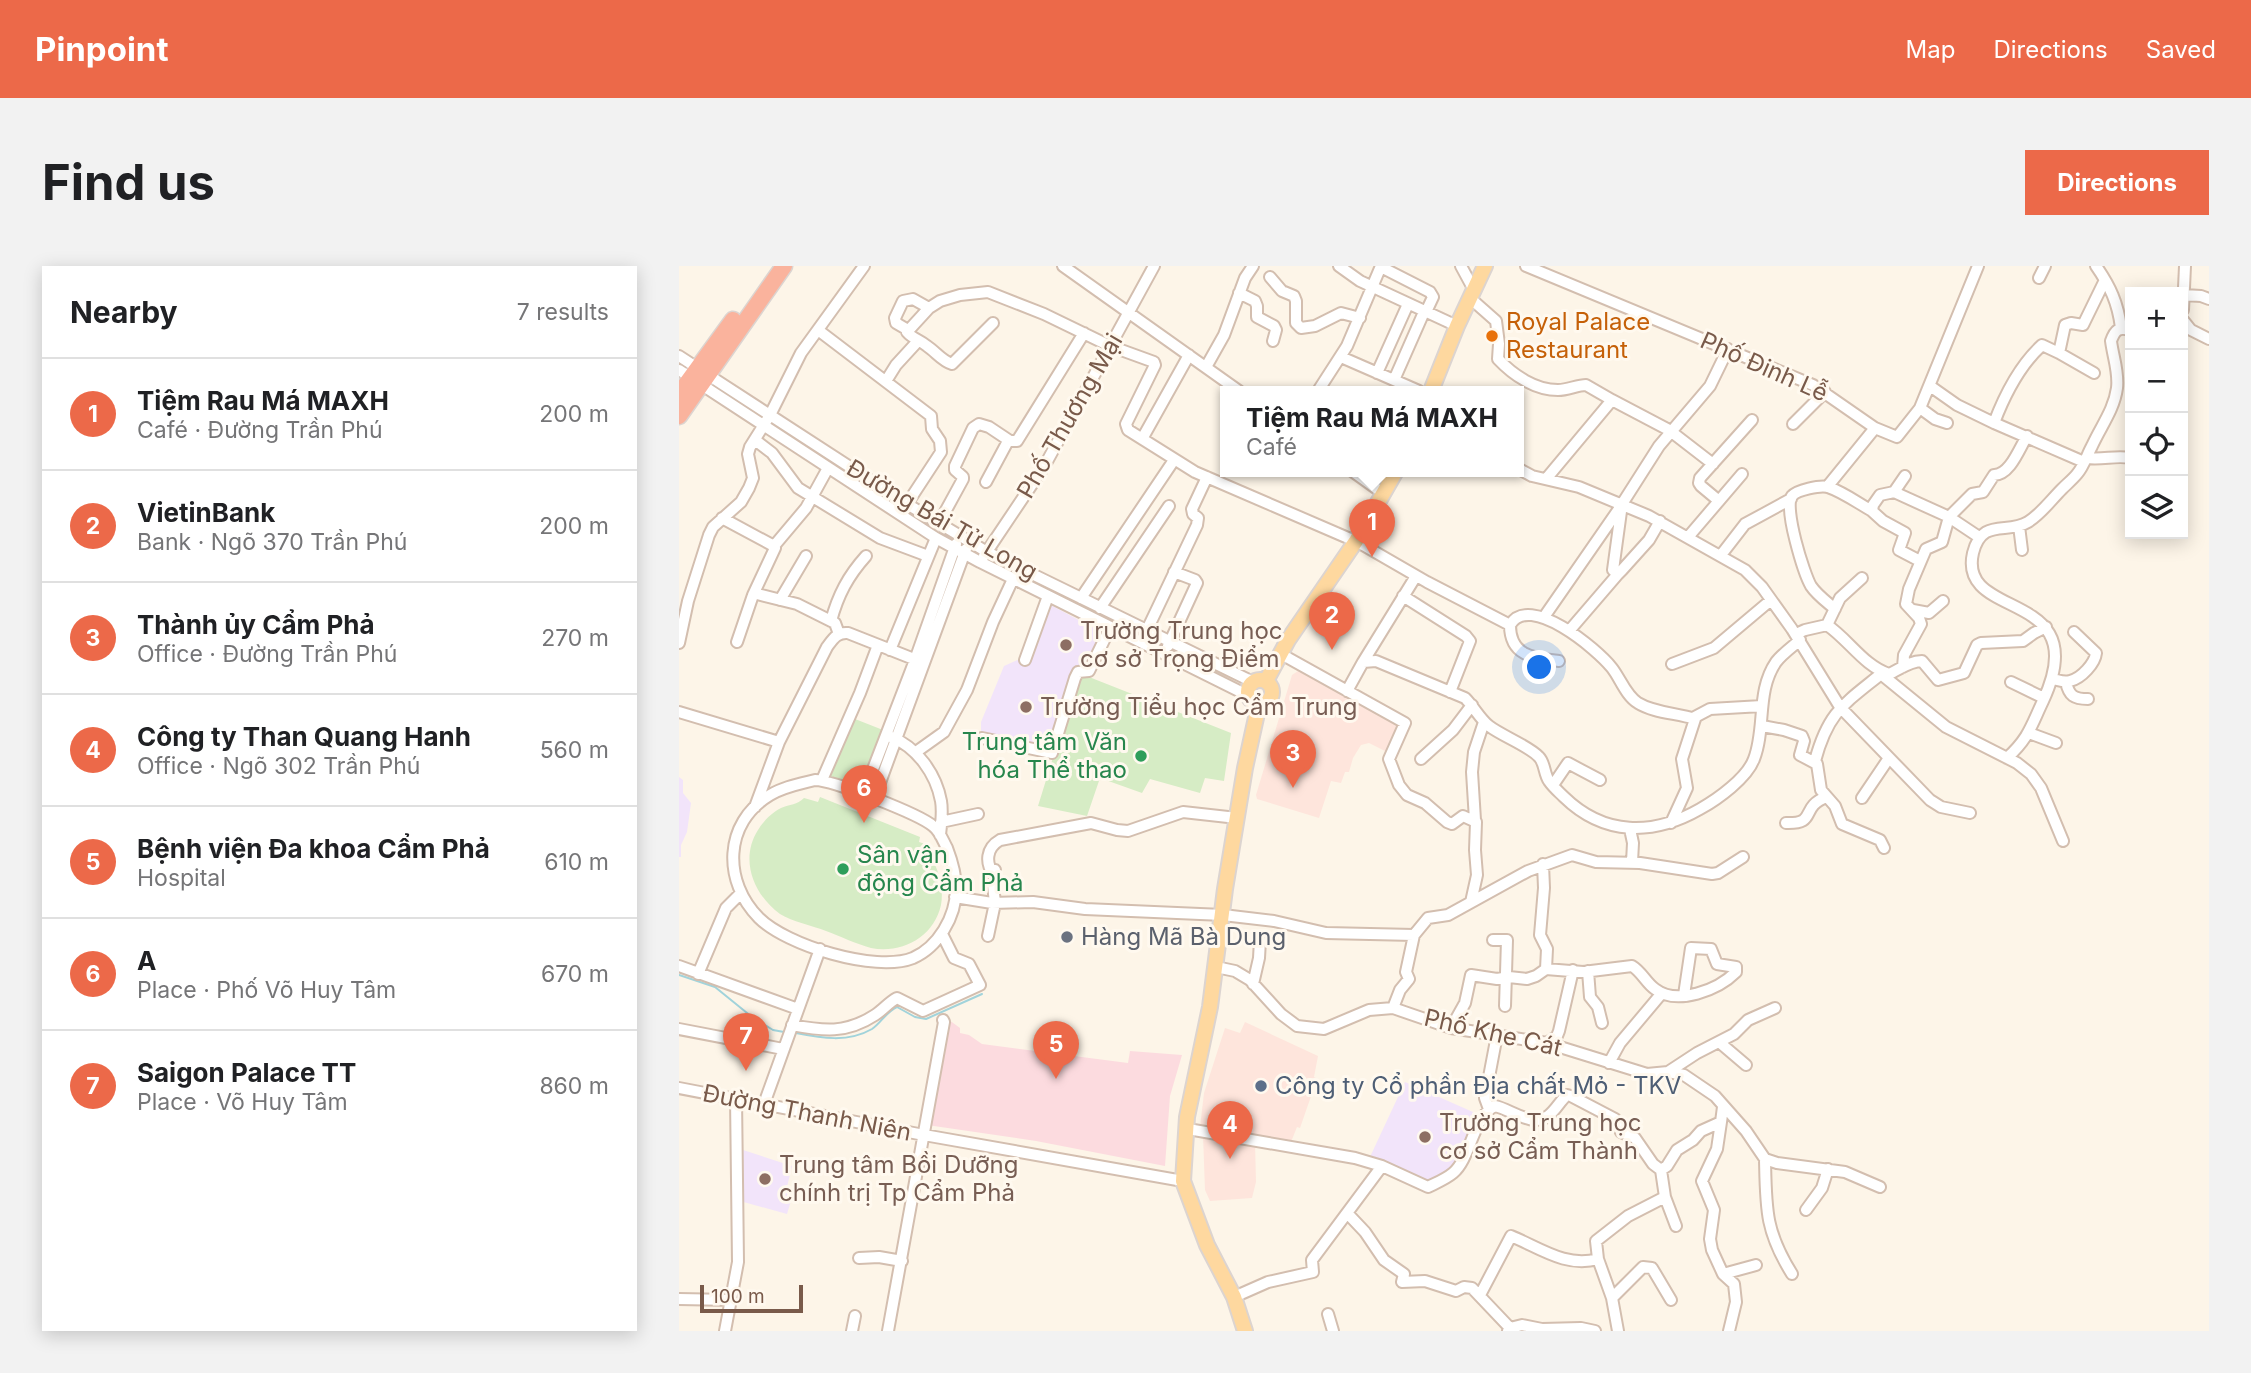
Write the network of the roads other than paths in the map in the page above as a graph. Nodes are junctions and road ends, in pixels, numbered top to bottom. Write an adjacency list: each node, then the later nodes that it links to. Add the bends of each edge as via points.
1 (771, 266): 49 (highway)
2 (784, 266): 49 (highway)
3 (864, 266): 34 (street)
4 (1063, 266): 28 (street)
5 (1154, 266): 28 (street, Phố Thương Mại)
6 (1253, 266): 21 (street)
7 (1339, 266): 19 (street)
8 (1381, 266): 19 (street); 27 (street, via 1430,292 1433,297)
9 (1461, 266): 22 (street)
10 (1485, 266): 22 (main road)
11 (1526, 266): 41 (street, Phố Đinh Lễ)
12 (1978, 266): 56 (street)
13 (2045, 266): 17 (street)
14 (2096, 266): 18 (street)
15 (2185, 266): 20 (street)
16 (1270, 276): 29 (street, via 1296,300 1296,323 1301,328 1341,313)
17 (2039, 278)
18 (2105, 280): 33 (street); 42 (street, via 2083,325 2065,325)
19 (1373, 287): 25 (street); 29 (street)
20 (2184, 287)
21 (1239, 293): 39 (street, via 1255,301 1257,317 1274,326); 46 (street)
22 (1472, 294): 31 (main road); 59 (street, via 1496,321 1498,359 1520,379 1555,390 1586,385)
23 (2188, 295): 24 (street)
24 (2209, 299)
25 (1408, 304): 27 (street); 47 (street)
26 (929, 308): 35 (street); 35 (street, via 913,299 903,301 895,321); 36 (street, via 960,295 988,292)
27 (1425, 312): 31 (street); 50 (street)
28 (1129, 313): 40 (street, Phố Thương Mại); 43 (street)
29 (1360, 318): 45 (street)
30 (993, 324): 38 (street, via 952,364)
31 (1457, 326): 55 (main road)
32 (2188, 326): 37 (street)
33 (2125, 329): 76 (street, via 2115,332 2111,341 2118,375 2114,403)
34 (818, 330): 51 (street); 61 (street)
35 (908, 330): 38 (street)
36 (1084, 333): 40 (street); 73 (street, via 1017,441)
37 (2209, 339)
38 (918, 341): 51 (street)
39 (1273, 341)
40 (1110, 346): 71 (street, via 1155,364 1126,424); 112 (street, Phố Thương Mại, via 1045,465)
41 (1728, 349): 57 (street, Phố Đinh Lễ); 69 (street, via 1710,386)
42 (2059, 353): 48 (street); 64 (street, via 2040,346 2012,382)
43 (1189, 355): 46 (street); 71 (street)
44 (679, 356): 49 (street, Đường Bái Tử Long)
45 (1341, 357): 47 (street); 53 (street)
46 (1206, 367): 52 (street)
47 (1377, 373): 50 (street)
48 (2094, 373)
49 (695, 375): 58 (highway); 61 (street, Đường Bái Tử Long); 62 (highway); 67 (street, Đường Bái Tử Long)
50 (1394, 380): 54 (street)
51 (886, 381): 77 (street, via 931,416 942,448)
52 (1232, 386)
53 (1321, 386)
54 (1408, 386)
55 (1433, 386)
56 (1930, 386): 60 (street); 64 (street)
57 (1825, 392): 65 (street); 68 (street, Phố Đinh Lễ)
58 (679, 394)
59 (1612, 400): 69 (street); 87 (street)
60 (1920, 408): 66 (street); 68 (street, via 1897,437)
61 (770, 415): 67 (street); 95 (street, Đường Bái Tử Long)
62 (679, 416)
63 (1752, 420): 78 (street)
64 (1994, 423): 70 (street)
65 (1793, 424)
66 (1947, 424)
67 (764, 426): 72 (street); 79 (street, Đường Bái Tử Long)
68 (1875, 428): 89 (street)
69 (1671, 432): 78 (street); 96 (street)
70 (2027, 436): 76 (street); 99 (street, via 2007,470 1994,475 1983,492 1972,494)
71 (1142, 439): 75 (street)
72 (755, 440): 93 (street, via 772,453 798,488); 100 (street, via 748,454 753,478 749,488)
73 (1010, 441): 80 (street, via 989,427 975,425 957,460); 88 (street)
74 (2125, 457): 76 (street)
75 (1174, 460): 84 (street); 126 (street)
76 (2086, 460): 103 (street, via 2034,517)
77 (935, 462): 80 (street); 95 (street)
78 (1713, 464): 94 (street, via 1699,483)
79 (828, 468): 93 (street); 106 (street, Đường Bái Tử Long)
80 (957, 472): 102 (street, via 963,480)
81 (1524, 472): 87 (street)
82 (1742, 474): 94 (street)
83 (1905, 476): 90 (street)
84 (1207, 477): 108 (street); 119 (street, via 1192,509 1197,525)
85 (1360, 477): 91 (street)
86 (1393, 477): 91 (main road)
87 (1546, 479): 96 (street)
88 (986, 482)
89 (1827, 487): 92 (street); 98 (street)
90 (1894, 492): 98 (street, via 1880,495); 99 (street)
91 (1384, 494): 108 (main road)
92 (1794, 496): 113 (street, via 1745,524); 133 (street, via 1792,526 1806,575 1815,591)
93 (813, 497): 109 (street); 116 (street, via 880,538)
94 (1719, 501): 104 (street)
95 (907, 504): 102 (street, Đường Bái Tử Long)
96 (1622, 504): 101 (street); 120 (street, via 1613,570); 135 (street)
97 (1170, 506): 132 (street)
98 (1871, 511): 117 (street, via 1905,533 1899,550)
99 (1949, 517): 105 (street); 117 (street, via 1942,542 1926,549)
100 (722, 518): 109 (street); 148 (street, via 709,535)
101 (1660, 521): 104 (street); 120 (street)
102 (939, 523): 107 (street, Đường Bái Tử Long)
103 (2019, 526): 105 (street, via 2001,527); 110 (street)
104 (1689, 537): 113 (street)
105 (1979, 537): 139 (street, via 1972,561 1980,586)
106 (936, 538): 111 (street, Đường Bái Tử Long); 116 (street)
107 (965, 538): 111 (street); 112 (street, Đường Bái Tử Long)
108 (1356, 541): 121 (street); 151 (main road)
109 (774, 546): 124 (street)
110 (2022, 550)
111 (959, 551): 118 (street, Đường Bái Tử Long); 155 (street)
112 (987, 552): 118 (street, Phố Thương Mại); 126 (street, Đường Bái Tử Long)
113 (1721, 555): 129 (street, via 1755,578)
114 (806, 556): 128 (street)
115 (866, 556): 136 (street, via 843,587)
116 (929, 556): 150 (street)
117 (1920, 561): 134 (street, via 1905,599)
118 (980, 562): 123 (street, Đường Bái Tử Long)
119 (1174, 572): 141 (street); 147 (street, via 1197,583)
120 (1618, 574): 142 (street)
121 (1416, 576): 127 (street); 137 (street)
122 (1862, 578): 133 (street)
123 (1013, 579): 125 (street, Đường Bái Tử Long); 180 (street, via 967,690 944,732)
124 (754, 595): 128 (street); 146 (street)
125 (1048, 596): 131 (street, Đường Bái Tử Long); 153 (street)
126 (1077, 596): 131 (street); 132 (street, Đường Bái Tử Long)
127 (1403, 596): 156 (street); 165 (street, via 1470,641)
128 (780, 600): 136 (street)
129 (1771, 600): 145 (street); 157 (street, via 1714,648)
130 (1944, 601): 134 (street, via 1929,613)
131 (1067, 606): 140 (street, Đường Bái Tử Long)
132 (1100, 608): 141 (street, Đường Bái Tử Long)
133 (1835, 609): 138 (street)
134 (1911, 611): 158 (street, via 1921,624 1904,655)
135 (1544, 617): 137 (street, via 1524,615); 142 (street)
136 (831, 621): 144 (street)
137 (1510, 625): 154 (street, via 1514,642 1528,656)
138 (1827, 625): 145 (street, via 1805,630); 159 (street)
139 (2046, 627): 158 (street, via 2023,641 1977,645 1968,668 1954,677 1936,680 1920,661); 160 (street, via 2053,639)
140 (1110, 628): 152 (street, Đường Bái Tử Long); 177 (street, via 1089,671 1078,672 1075,678 1052,753)
141 (1147, 630): 147 (street, Đường Bái Tử Long)
142 (1569, 631): 172 (street, via 1612,667 1639,704)
143 (2074, 632): 162 (street, via 2097,655 2081,676)
144 (839, 634): 149 (street); 178 (street, via 827,647)
145 (1798, 637): 169 (street, via 1768,676); 170 (street)
146 (737, 642)
147 (1170, 642): 152 (street); 163 (street, Đường Bái Tử Long)
148 (679, 643)
149 (878, 645): 150 (street); 185 (street)
150 (891, 650): 155 (street)
151 (1281, 654): 163 (main road); 164 (street)
152 (1165, 655): 163 (street, Đường Bái Tử Long)
153 (1025, 660)
154 (1559, 661)
155 (920, 662): 176 (street)
156 (1363, 662): 164 (street); 165 (street, via 1376,661)
157 (1672, 664)
158 (1903, 667): 159 (street, via 1889,674)
159 (1877, 671): 170 (street); 182 (street, via 1946,727)
160 (2053, 679): 162 (street); 166 (street)
161 (2011, 682): 166 (street)
162 (2066, 682): 167 (street, via 2072,697)
163 (1257, 691): 194 (main road)
164 (1347, 691): 195 (street, via 1404,723 1389,759 1407,794 1452,824 1463,816)
165 (1450, 691): 168 (street)
166 (2044, 698): 175 (street)
167 (2088, 699)
168 (1472, 705): 173 (street); 183 (street)
169 (1762, 706): 172 (street, via 1718,707); 174 (street)
170 (1840, 707): 181 (street); 184 (street)
171 (679, 712): 178 (street)
172 (1693, 718): 197 (street, via 1682,759 1687,788)
173 (1484, 722): 187 (street, via 1537,755); 195 (street, via 1472,772)
174 (1762, 726): 184 (street, via 1802,736 1800,755); 197 (street, via 1754,761 1743,778 1703,807)
175 (2029, 733): 179 (street); 182 (street)
176 (891, 737): 180 (street); 188 (street)
177 (982, 738)
178 (779, 742): 191 (street)
179 (2056, 743)
180 (916, 752): 196 (street, via 938,792)
181 (1889, 758): 190 (street); 192 (street, via 1930,800)
182 (2007, 758): 201 (street, via 2037,780)
183 (1421, 759)
184 (1815, 761): 189 (street)
185 (822, 780): 188 (street); 191 (street, via 788,786)
186 (1600, 780): 187 (street, via 1568,763)
187 (1553, 785): 199 (street, via 1585,815)
188 (868, 797): 200 (street, via 915,816)
189 (1826, 797): 198 (street, via 1811,805 1800,824); 202 (street, via 1842,824 1880,840)
190 (1862, 798)
191 (755, 808): 206 (street, via 736,834 732,856)
192 (1970, 813)
193 (978, 814): 196 (street)
194 (1237, 818): 209 (street, via 1182,812 1128,831 1091,823 1000,840 989,856 989,866 995,872); 210 (main road)
195 (1475, 820): 208 (street, via 1477,875)
196 (941, 822): 200 (street)
197 (1671, 822): 199 (street)
198 (1786, 823)
199 (1630, 829): 204 (street)
200 (940, 835): 207 (street, via 952,863)
201 (2063, 841)
202 (1884, 848)
203 (1742, 857): 204 (street, via 1712,874)
204 (1632, 862): 205 (street, via 1596,862 1572,855)
205 (1543, 864): 208 (street); 219 (street, via 1540,935 1547,949)
206 (741, 893): 216 (street, via 760,919 778,932); 222 (street, via 726,908)
207 (955, 897): 209 (street); 211 (street)
208 (1471, 902): 212 (street, via 1448,915 1428,918)
209 (995, 903): 210 (street); 213 (street)
210 (1223, 915): 212 (street, via 1325,933); 218 (main road)
211 (942, 934): 216 (street, via 924,952 894,962 853,960); 233 (street, via 954,958 969,964 980,985 923,1011 897,998 874,1016 835,1031)
212 (1414, 935): 228 (street, via 1406,972 1409,979)
213 (988, 936)
214 (1260, 940): 224 (street)
215 (1493, 940): 223 (street, via 1507,940)
216 (820, 949): 230 (street)
217 (679, 966): 222 (street)
218 (1216, 967): 224 (street, Phố Khe Cát, via 1235,971); 251 (main road)
219 (1546, 969): 220 (street); 223 (street, via 1527,979)
220 (1573, 970): 221 (street); 238 (street, via 1559,1031)
221 (1588, 971): 225 (street, via 1635,967); 232 (street, via 1590,996)
222 (698, 974): 230 (street)
223 (1506, 978): 227 (street); 234 (street, via 1471,975 1465,1003)
224 (1253, 984): 228 (street, Phố Khe Cát, via 1292,1023 1310,1029 1325,1029 1369,1010)
225 (1662, 993): 226 (street); 241 (street, via 1620,1042)
226 (1683, 995): 226 (street, via 1719,985 1736,967 1717,964 1711,949 1691,948)
227 (1505, 1006)
228 (1393, 1008): 234 (street, Phố Khe Cát)
229 (1775, 1008): 237 (street, via 1748,1020)
230 (799, 1009): 233 (street)
231 (943, 1020): 252 (street)
232 (1602, 1023)
233 (792, 1025): 239 (street)
234 (1451, 1028): 236 (street, Phố Khe Cát)
235 (679, 1029): 239 (street)
236 (1497, 1034): 238 (street, Phố Khe Cát); 249 (street, via 1485,1098)
237 (1719, 1042): 240 (street); 242 (street)
238 (1547, 1043): 241 (street, Phố Khe Cát)
239 (783, 1049): 247 (street)
240 (1683, 1061): 243 (street); 244 (street)
241 (1609, 1063): 243 (street, Phố Khe Cát, via 1647,1074)
242 (1746, 1065)
243 (1668, 1072): 244 (street, Phố Khe Cát)
244 (1684, 1074): 248 (street)
245 (679, 1088): 246 (street, Đường Thanh Niên)
246 (736, 1098): 247 (street, Đường Thanh Niên); 273 (street, via 738,1262)
247 (764, 1104): 252 (street, Đường Thanh Niên)
248 (1723, 1107): 250 (street); 253 (street)
249 (1489, 1109): 254 (street, via 1460,1165 1437,1183 1428,1187); 256 (street, via 1495,1106 1542,1119 1571,1096 1615,1119 1621,1132 1635,1138)
250 (1721, 1122): 256 (street, via 1677,1150); 267 (street, via 1717,1149 1702,1181 1714,1210 1712,1250)
251 (1188, 1129): 254 (street); 257 (main road)
252 (924, 1135): 257 (street, Đường Thanh Niên); 265 (street)
253 (1765, 1159): 255 (street); 268 (street, via 1772,1236)
254 (1382, 1166): 261 (street)
255 (1828, 1169): 258 (street); 260 (street, via 1822,1188)
256 (1661, 1170): 259 (street)
257 (1183, 1181): 270 (main road, via 1207,1245)
258 (1881, 1187)
259 (1665, 1197): 262 (street); 264 (street, via 1627,1216 1599,1238)
260 (1806, 1210)
261 (1348, 1214): 269 (street, via 1384,1260 1404,1274 1402,1282 1425,1281 1456,1291 1468,1287); 270 (street, via 1312,1260 1313,1272 1268,1282)
262 (1676, 1226)
263 (859, 1258): 265 (street)
264 (1598, 1259): 269 (street, via 1584,1263 1557,1257 1511,1236); 271 (street)
265 (902, 1261): 280 (street)
266 (1756, 1265): 267 (street)
267 (1723, 1274): 285 (street, via 1734,1284 1736,1302)
268 (1792, 1274)
269 (1480, 1295): 277 (street)
270 (1234, 1297): 281 (main road)
271 (1612, 1298): 274 (street, via 1647,1266); 284 (street)
272 (679, 1299): 273 (street)
273 (732, 1300): 278 (street)
274 (1671, 1300)
275 (1328, 1314): 282 (street)
276 (855, 1316): 279 (street)
277 (1509, 1330): 283 (street, via 1522,1325)
278 (725, 1331)
279 (852, 1331)
280 (888, 1331)
281 (1245, 1331)
282 (1333, 1331)
283 (1595, 1331)
284 (1618, 1331)
285 (1729, 1331)

